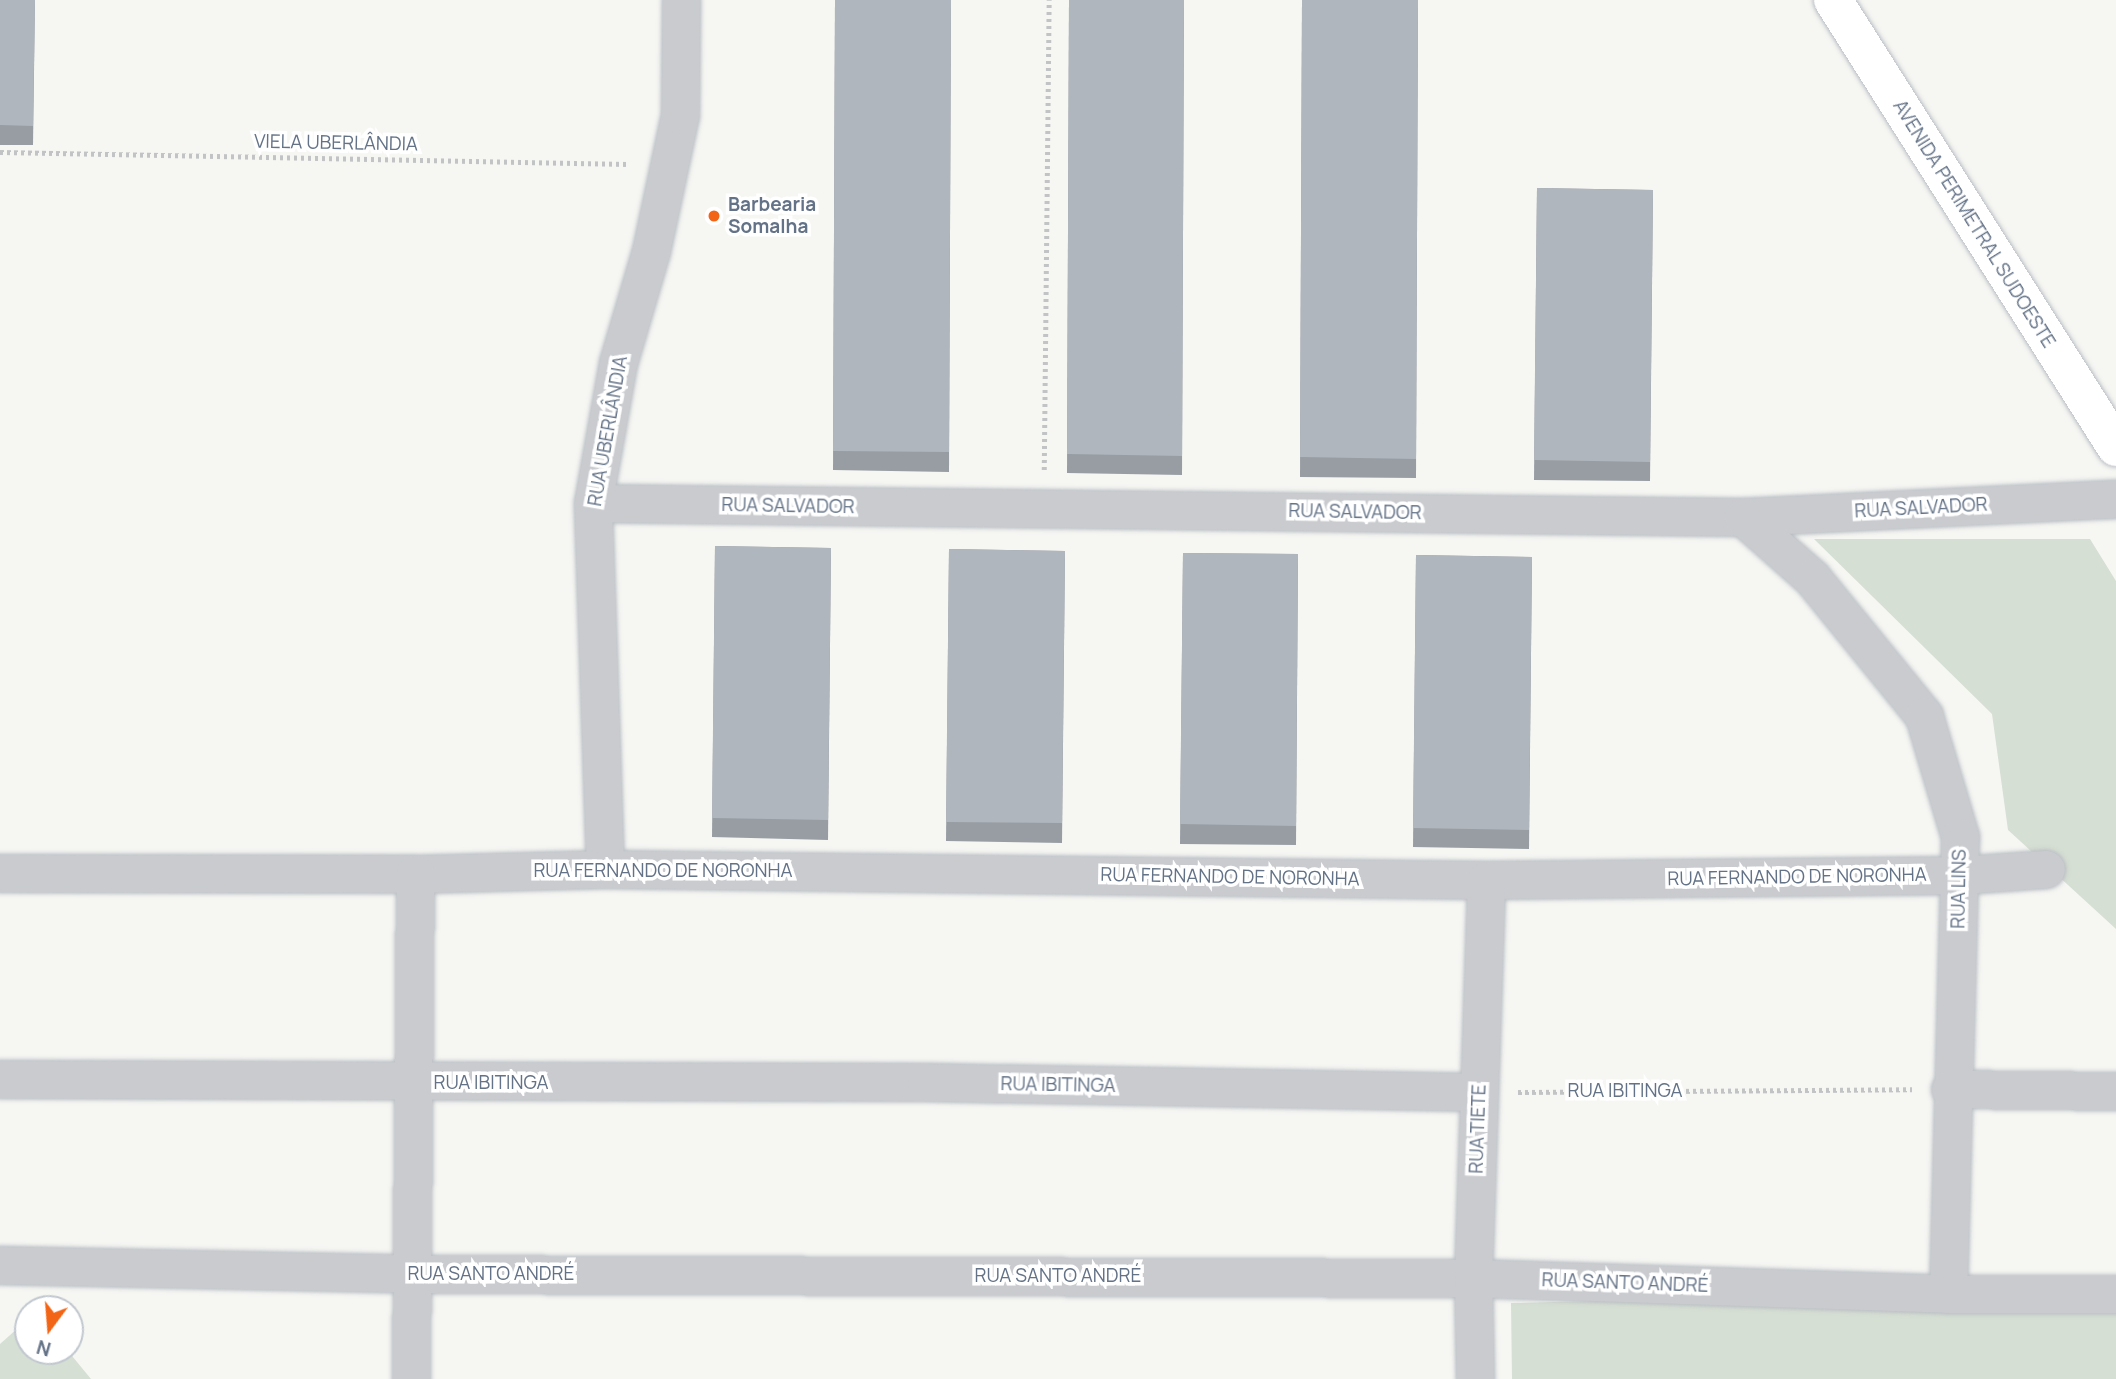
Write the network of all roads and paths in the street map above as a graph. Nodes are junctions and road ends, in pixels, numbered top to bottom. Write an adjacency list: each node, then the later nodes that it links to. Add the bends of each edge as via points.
1 (681, 0): 5 (street, RUA UBERLÂNDIA, via 680,114)
2 (1049, 0): 9 (path)
3 (1833, 0): 6 (main road, AVENIDA PERIMETRAL SUDOESTE)
4 (0, 152): 5 (path, VIELA UBERLÂNDIA)
5 (670, 165): 8 (street, RUA UBERLÂNDIA, via 618,363)
6 (2116, 447)
7 (2116, 499): 10 (street, RUA SALVADOR)
8 (593, 503): 9 (street, RUA SALVADOR); 11 (street, RUA UBERLÂNDIA)
9 (1044, 509): 10 (street, RUA SALVADOR)
10 (1743, 517): 15 (street, RUA LINS, via 1812,578 1924,716 1960,837)
11 (605, 869): 14 (street, RUA FERNANDO DE NORONHA); 16 (street, RUA FERNANDO DE NORONHA)
12 (2046, 869): 15 (street, RUA FERNANDO DE NORONHA)
13 (0, 873): 14 (street, RUA FERNANDO DE NORONHA)
14 (415, 874): 18 (street)
15 (1962, 875): 16 (street, RUA FERNANDO DE NORONHA); 19 (street, RUA LINS)
16 (1486, 880): 21 (street, RUA TIETE)
17 (0, 1079): 18 (street, RUA IBITINGA)
18 (416, 1083): 21 (street, RUA IBITINGA, via 926,1082); 23 (street)
19 (1950, 1089): 20 (street); 21 (path, RUA IBITINGA); 25 (street, RUA LINS)
20 (2116, 1091)
21 (1479, 1092): 24 (street, RUA TIETE)
22 (0, 1265): 23 (street, RUA SANTO ANDRÉ)
23 (413, 1274): 24 (street, RUA SANTO ANDRÉ); 27 (street)
24 (1473, 1278): 25 (street, RUA SANTO ANDRÉ); 28 (street, RUA TIETE)
25 (1948, 1294): 26 (street, RUA SANTO ANDRÉ)
26 (2116, 1294)
27 (411, 1379)
28 (1475, 1379)

